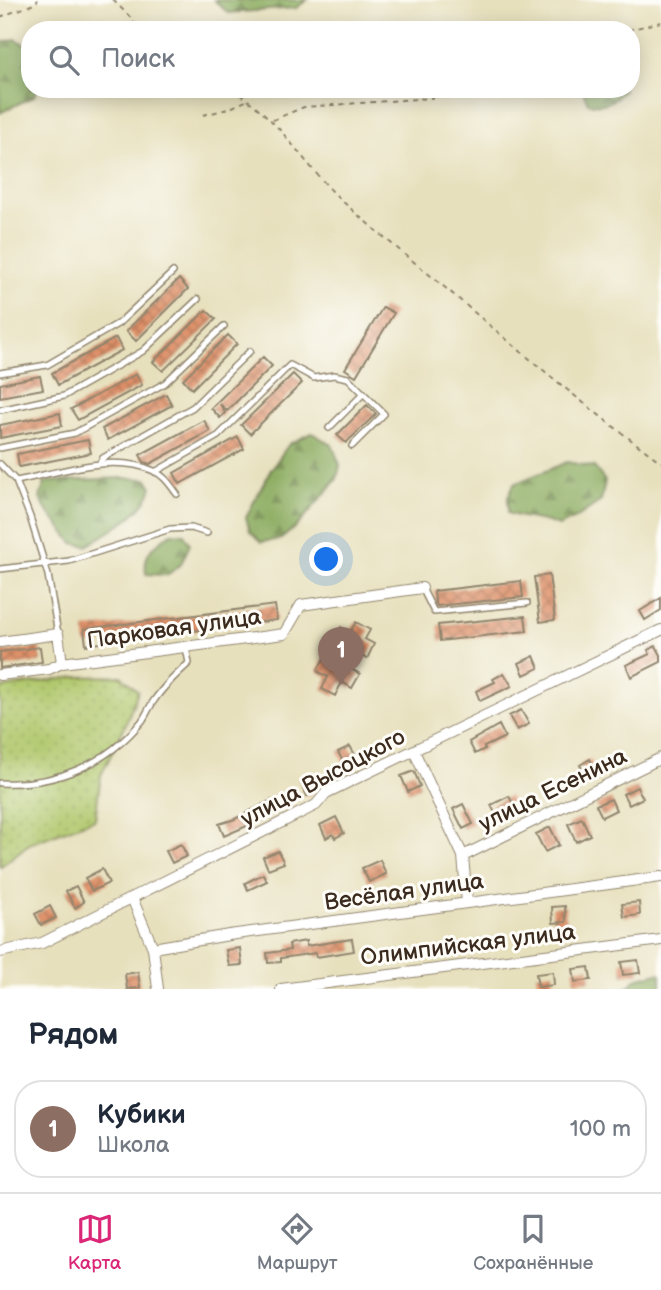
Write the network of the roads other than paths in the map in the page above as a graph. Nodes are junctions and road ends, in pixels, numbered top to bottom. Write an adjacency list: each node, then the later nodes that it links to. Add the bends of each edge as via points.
1 (173, 272): 5 (lane, via 119,323 47,365)
2 (198, 299): 7 (lane, via 143,351 75,390)
3 (225, 326): 10 (lane, via 164,383 75,433)
4 (250, 351): 12 (lane, via 193,407)
5 (0, 373)
6 (364, 393): 8 (lane); 9 (lane, via 384,414); 13 (lane, via 348,378 314,378 290,365 218,436)
7 (0, 410)
8 (329, 428)
9 (352, 446)
10 (0, 448)
11 (0, 464): 14 (lane)
12 (99, 464): 13 (lane, via 122,463); 14 (lane)
13 (155, 471): 15 (lane)
14 (16, 481): 17 (lane)
15 (177, 494)
16 (207, 533): 17 (lane, via 170,529 69,561)
17 (45, 562): 18 (lane); 22 (lane)
18 (0, 569)
19 (422, 588): 20 (lane, via 434,612); 24 (street, Парковая улица, via 301,605 284,634)
20 (527, 603)
21 (661, 630): 27 (street, улица Высоцкого)
22 (58, 634): 23 (street); 25 (street)
23 (0, 642)
24 (186, 648): 25 (street, Парковая улица); 29 (lane, via 189,663 118,747 52,780)
25 (62, 663): 26 (street, Парковая улица)
26 (0, 675)
27 (414, 751): 30 (street); 32 (street, улица Высоцкого)
28 (661, 758): 30 (street, улица Есенина)
29 (0, 783)
30 (463, 856): 33 (street)
31 (661, 877): 33 (street, Весёлая улица)
32 (132, 898): 35 (street); 36 (street, улица Высоцкого, via 42,943)
33 (467, 903): 35 (street, Весёлая улица)
34 (661, 940): 37 (street, Олимпийская улица)
35 (153, 948): 38 (street)
36 (0, 952)
37 (300, 987): 39 (street, Олимпийская улица)
38 (158, 989)
39 (281, 989)

